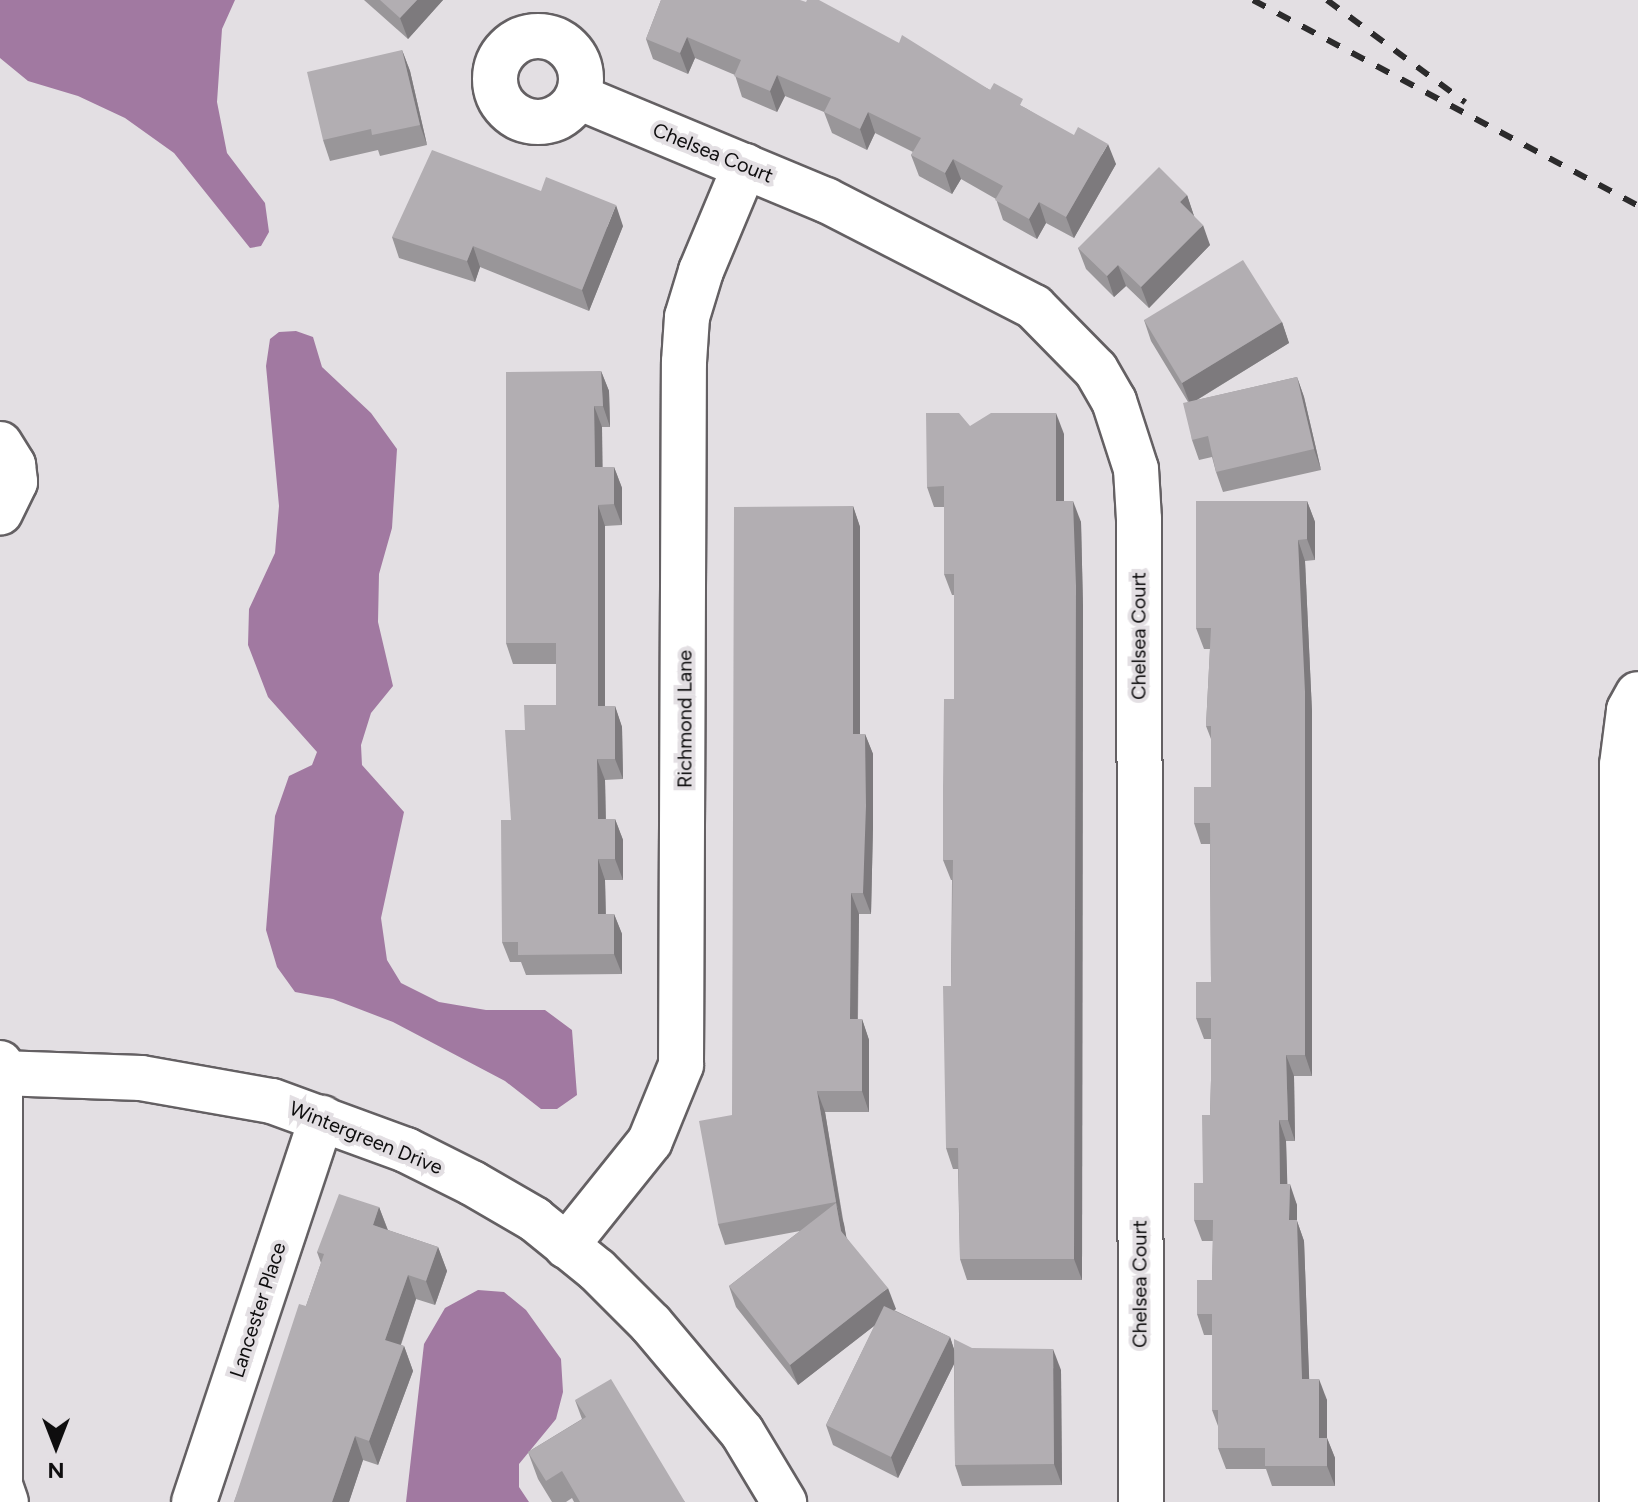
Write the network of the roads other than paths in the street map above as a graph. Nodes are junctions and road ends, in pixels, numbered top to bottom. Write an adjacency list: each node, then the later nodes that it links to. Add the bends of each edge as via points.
1 (578, 97): 2 (street, Chelsea Court)
2 (745, 166): 10 (street, Richmond Lane, via 687,317 681,1065 650,1141); 14 (street, Chelsea Court, via 826,200 1034,307 1096,370 1129,441 1139,519)
3 (0, 444): 4 (street, via 13,465 15,482)
4 (0, 513)
5 (1638, 694): 6 (street, via 1629,710)
6 (1630, 761): 15 (street)
7 (0, 1063): 8 (street)
8 (0, 1073): 9 (street, Wintergreen Drive, via 88,1074 206,1087); 11 (street, via 0,1485)
9 (322, 1118): 10 (street, Wintergreen Drive, via 406,1150 472,1183 534,1219); 12 (street, Lancester Place)
10 (566, 1246): 13 (street, Wintergreen Drive, via 597,1270 702,1380 742,1432)
11 (6, 1502)
12 (194, 1502)
13 (784, 1502)
14 (1141, 1502)
15 (1622, 1502)

